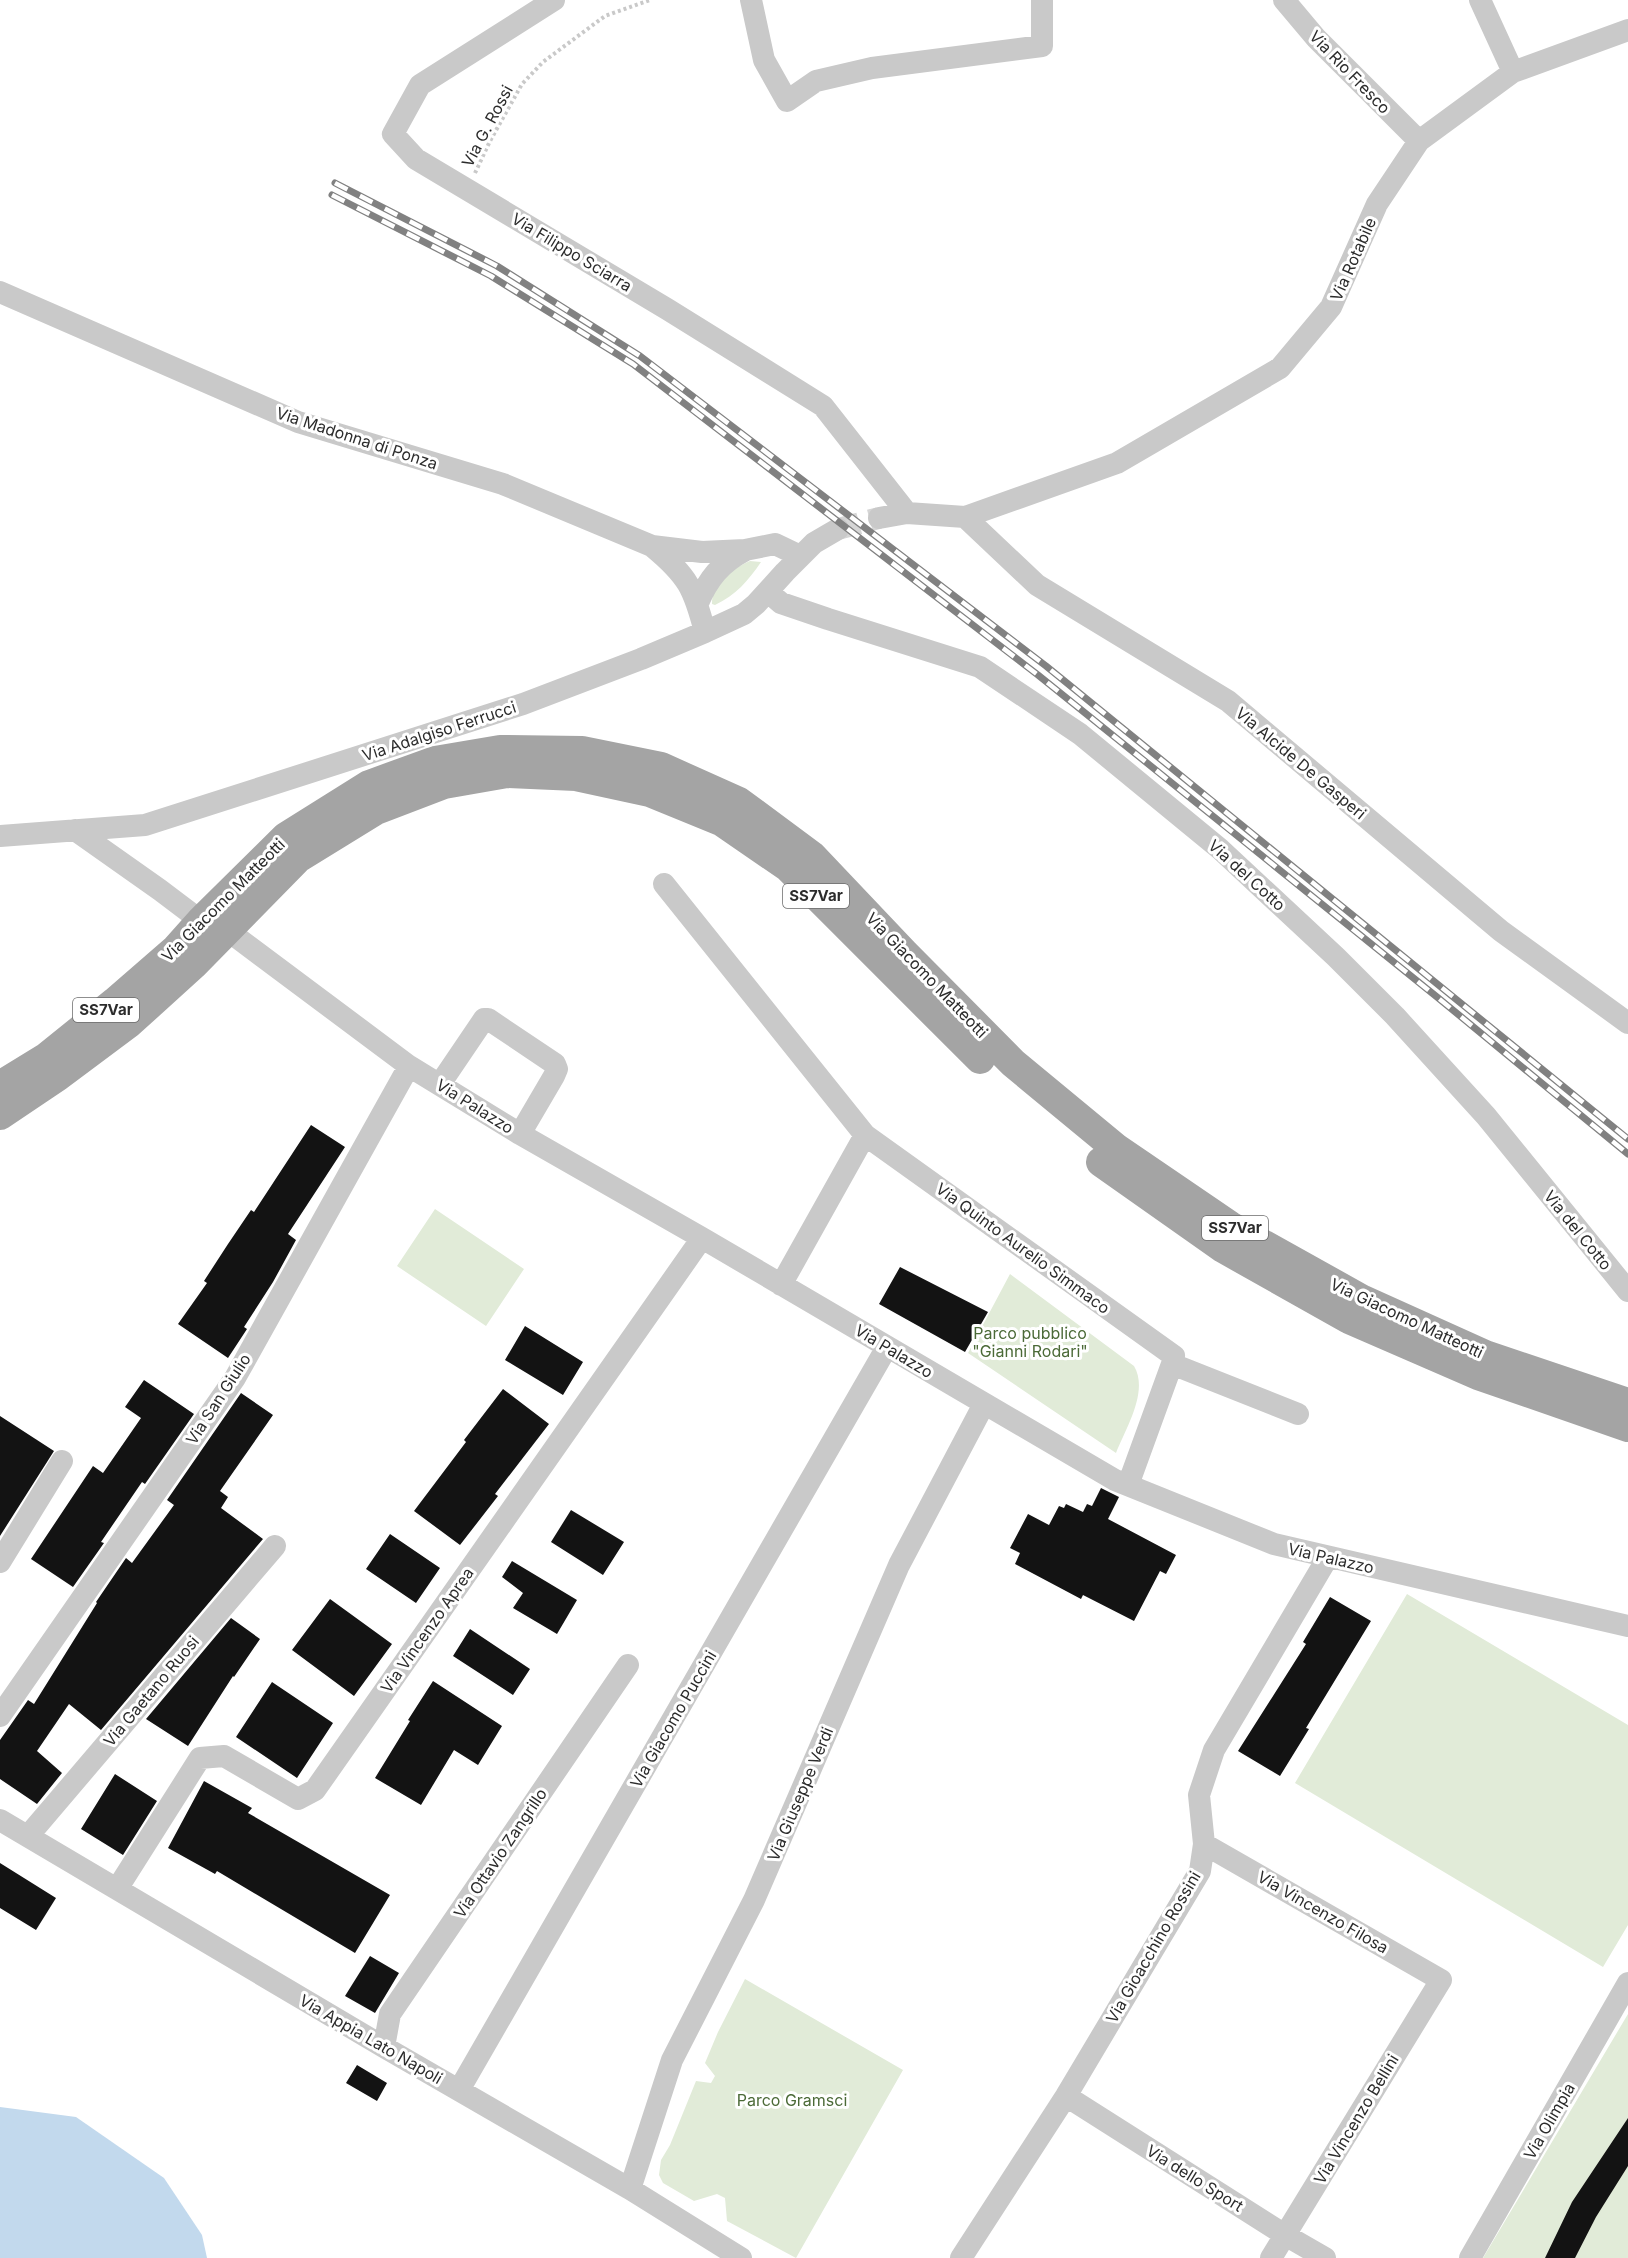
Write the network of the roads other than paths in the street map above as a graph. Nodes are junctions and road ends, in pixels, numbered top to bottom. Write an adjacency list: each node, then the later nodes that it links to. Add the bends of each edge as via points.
1 (554, 0): 10 (street, Via Filippo Sciarra, via 420,85 393,134 417,159 823,406)
2 (751, 0): 3 (street, via 764,60 787,101 816,81 872,68 1042,46)
3 (1042, 0)
4 (1284, 0): 8 (street, Via Rio Fresco, via 1316,38)
5 (1480, 0): 7 (street)
6 (1628, 30): 7 (street, Via Rotabile)
7 (1513, 72): 8 (street, Via Rotabile)
8 (1419, 141): 11 (street, Via Rotabile, via 1377,204 1331,308 1280,368 1117,463)
9 (0, 292): 14 (street, Via Madonna di Ponza, via 298,422 503,484)
10 (907, 513): 11 (street); 12 (street)
11 (965, 517): 24 (street, Via Alcide De Gasperi, via 1037,585 1228,701 1501,931)
12 (879, 518)
13 (838, 529): 16 (street, Via Adalgiso Ferrucci)
14 (652, 546): 15 (street, Via Madonna di Ponza, via 702,552); 18 (street, Via Madonna di Ponza, via 676,565)
15 (745, 550): 16 (street, Via Madonna di Ponza, via 775,544); 18 (street, via 711,577)
16 (800, 556): 17 (street, Via Adalgiso Ferrucci)
17 (768, 592): 19 (street, Via Adalgiso Ferrucci, via 744,614); 33 (street, Via del Cotto, via 781,603 809,613 980,667 1080,734 1220,849 1386,1007 1486,1116)
18 (698, 603): 19 (street, Via Madonna di Ponza)
19 (705, 632): 20 (street, Via Adalgiso Ferrucci, via 523,704 145,825)
20 (75, 830): 21 (street, Via Adalgiso Ferrucci); 23 (street, Via Palazzo)
21 (0, 836)
22 (664, 884): 30 (street, Via Quinto Aurelio Simmaco)
23 (214, 926): 25 (street, Via Palazzo); 27 (main road, Via Giacomo Matteotti / SS7Var, via 176,949 47,1057); 28 (main road, Via Giacomo Matteotti / SS7Var, via 193,965 129,1023); 38 (main road, Via Giacomo Matteotti / SS7Var, via 298,858 376,810 444,784 507,773 576,776 650,792 721,821 788,867 1001,1080 1104,1165 1223,1248 1349,1319 1478,1375); 38 (main road, Via Giacomo Matteotti / SS7Var, via 286,837 369,785 435,761 500,750 582,751 661,767 739,802 812,856 1013,1063 1117,1149 1230,1226 1373,1305)
24 (1628, 1023)
25 (409, 1066): 26 (street, Via Palazzo); 46 (street, Via San Giulio, via 235,1378)
26 (440, 1084): 29 (street, Via Palazzo); 29 (street, via 488,1018 557,1069)
27 (0, 1086)
28 (0, 1115)
29 (520, 1134): 31 (street, Via Palazzo)
30 (865, 1135): 32 (street); 35 (street, Via Quinto Aurelio Simmaco, via 1174,1356)
31 (702, 1238): 32 (street, Via Palazzo); 50 (street, Via Vincenzo Aprea, via 315,1791 298,1799 225,1756 200,1758)
32 (782, 1285): 34 (street, Via Palazzo)
33 (1628, 1291)
34 (886, 1347): 36 (street, Via Palazzo); 54 (street, Via Giacomo Puccini)
35 (1172, 1364): 37 (street); 40 (street)
36 (984, 1404): 40 (street, Via Palazzo); 56 (street, Via Giuseppe Verdi, via 899,1565 754,1900 672,2060)
37 (1298, 1414)
38 (1622, 1417)
39 (62, 1461): 43 (street)
40 (1128, 1485): 42 (street, Via Palazzo, via 1274,1544)
41 (275, 1546): 48 (street, Via Gaetano Ruosi)
42 (1328, 1557): 44 (street, Via Palazzo); 49 (street, Via Gioacchino Rossini, via 1214,1750 1199,1795)
43 (0, 1562)
44 (1628, 1626)
45 (628, 1665): 53 (street, Via Ottavio Zangrillo, via 390,2014)
46 (0, 1716)
47 (0, 1820): 48 (street, Via Appia Lato Napoli)
48 (28, 1836): 50 (street, Via Appia Lato Napoli)
49 (1204, 1844): 51 (street, Via Vincenzo Filosa); 55 (street, Via Gioacchino Rossini, via 1200,1871)
50 (117, 1889): 53 (street, Via Appia Lato Napoli)
51 (1442, 1980): 57 (street, Via Vincenzo Bellini)
52 (1628, 1983): 62 (street, Via Olimpia)
53 (384, 2047): 54 (street, Via Appia Lato Napoli)
54 (459, 2091): 56 (street, Via Appia Lato Napoli)
55 (1066, 2096): 57 (street, Via dello Sport); 59 (street, Via Gioacchino Rossini)
56 (630, 2189): 58 (street, Via Appia Lato Napoli)
57 (1285, 2235): 60 (street, Via Vincenzo Bellini); 61 (street, Via dello Sport)
58 (741, 2258)
59 (961, 2258)
60 (1271, 2258)
61 (1325, 2258)
62 (1470, 2258)

